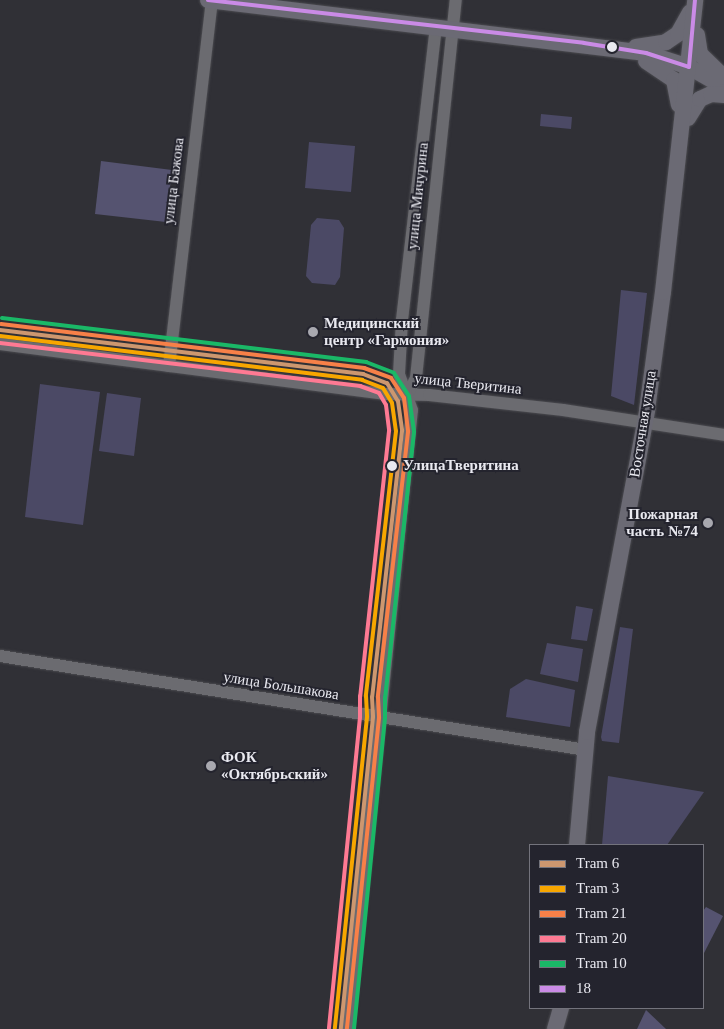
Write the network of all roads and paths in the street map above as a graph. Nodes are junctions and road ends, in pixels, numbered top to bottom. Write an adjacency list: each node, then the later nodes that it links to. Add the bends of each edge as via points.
1 (208, 0): 2 (main road)
2 (212, 0): 5 (main road); 14 (street, улица Бажова)
3 (456, 0): 6 (street, улица Мичурина)
4 (694, 1): 7 (main road, via 678,34 666,42); 8 (main road, Восточная улица); 9 (main road, via 700,54)
5 (436, 27): 6 (main road); 15 (street, улица Мичурина, via 402,320 400,378)
6 (453, 28): 7 (main road); 15 (street, улица Мичурина, via 416,378)
7 (609, 47): 8 (main road, via 646,53); 12 (main road, via 653,64 674,80)
8 (688, 67): 10 (main road); 12 (main road, Восточная улица)
9 (724, 77)
10 (724, 87)
11 (724, 94): 12 (main road, via 711,94 696,102)
12 (683, 135): 16 (main road, Восточная улица)
13 (0, 344): 14 (street, улица Тверитина)
14 (169, 366): 15 (street, улица Тверитина, via 386,394)
15 (408, 393): 16 (street, улица Тверитина); 19 (street, улица Мичурина, via 412,410)
16 (644, 422): 17 (street, улица Тверитина); 20 (main road, Восточная улица)
17 (724, 434)
18 (0, 656): 19 (street, улица Большакова)
19 (381, 719): 20 (street, улица Большакова); 24 (street, улица Мичурина)
20 (586, 750): 21 (main road, Восточная улица)
21 (577, 844)
22 (561, 1009): 25 (main road)
23 (561, 1009): 26 (main road)
24 (348, 1029)
25 (556, 1029)
26 (560, 1029)

